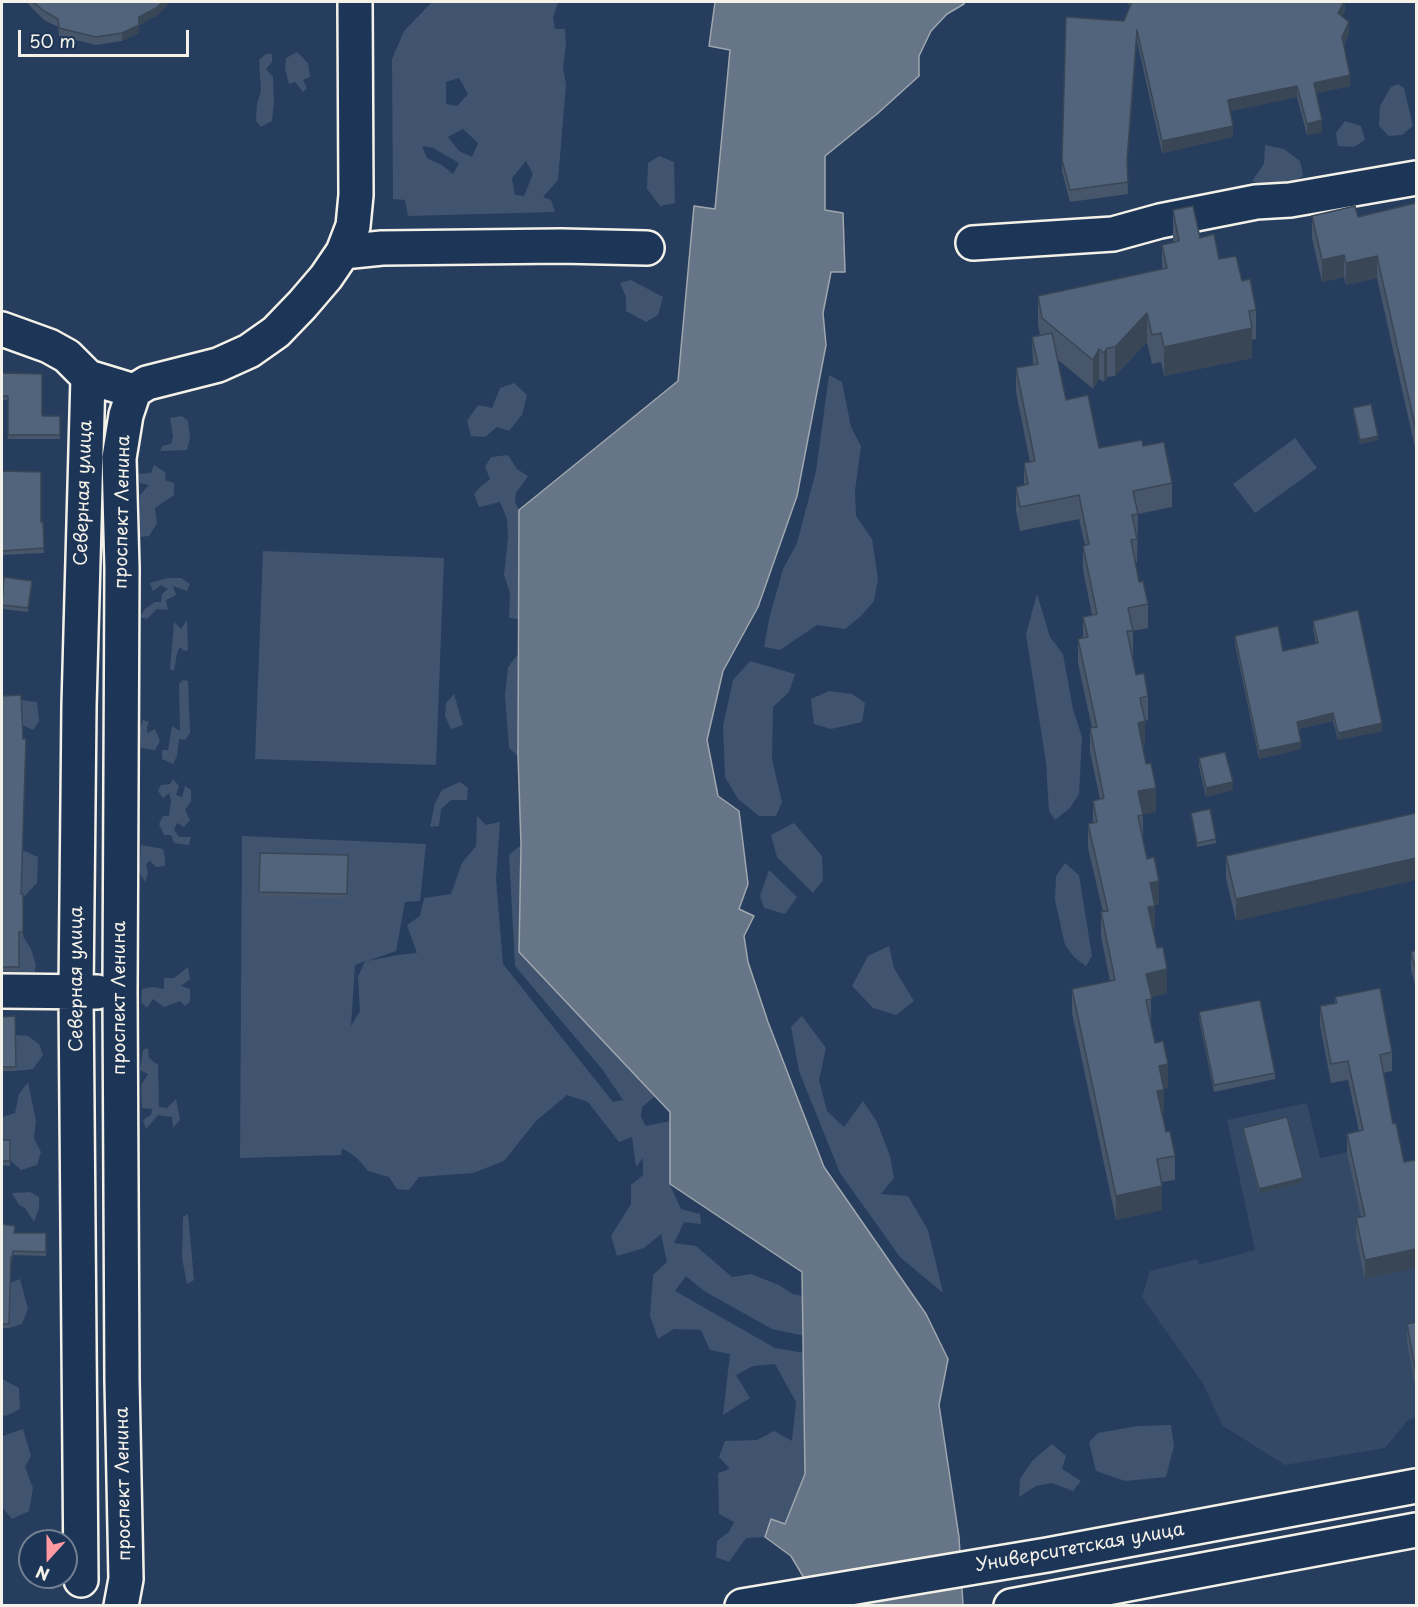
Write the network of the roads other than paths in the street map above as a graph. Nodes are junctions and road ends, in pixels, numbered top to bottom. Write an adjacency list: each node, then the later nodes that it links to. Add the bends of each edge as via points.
1 (355, 2): 5 (street, via 356,195 353,226)
2 (1416, 178): 3 (street, via 1257,202 1113,234)
3 (974, 243)
4 (647, 248): 5 (street, via 513,246)
5 (343, 252): 8 (street, via 302,305 276,332 249,351 218,365 147,383)
6 (2, 329): 7 (street, via 67,356)
7 (88, 377): 8 (street); 11 (street, Северная улица)
8 (134, 391): 10 (street, проспект Ленина, via 119,458)
9 (2, 991): 11 (street)
10 (120, 992): 11 (street); 17 (street, проспект Ленина, via 126,1579)
11 (76, 993): 16 (street, Северная улица)
12 (1416, 1486): 13 (street, Университетская улица)
13 (1275, 1512): 15 (street); 18 (street, Университетская улица, via 1047,1555)
14 (1416, 1530): 15 (street)
15 (1284, 1555): 19 (street)
16 (81, 1580)
17 (121, 1605)
18 (742, 1605)
19 (1011, 1605)

